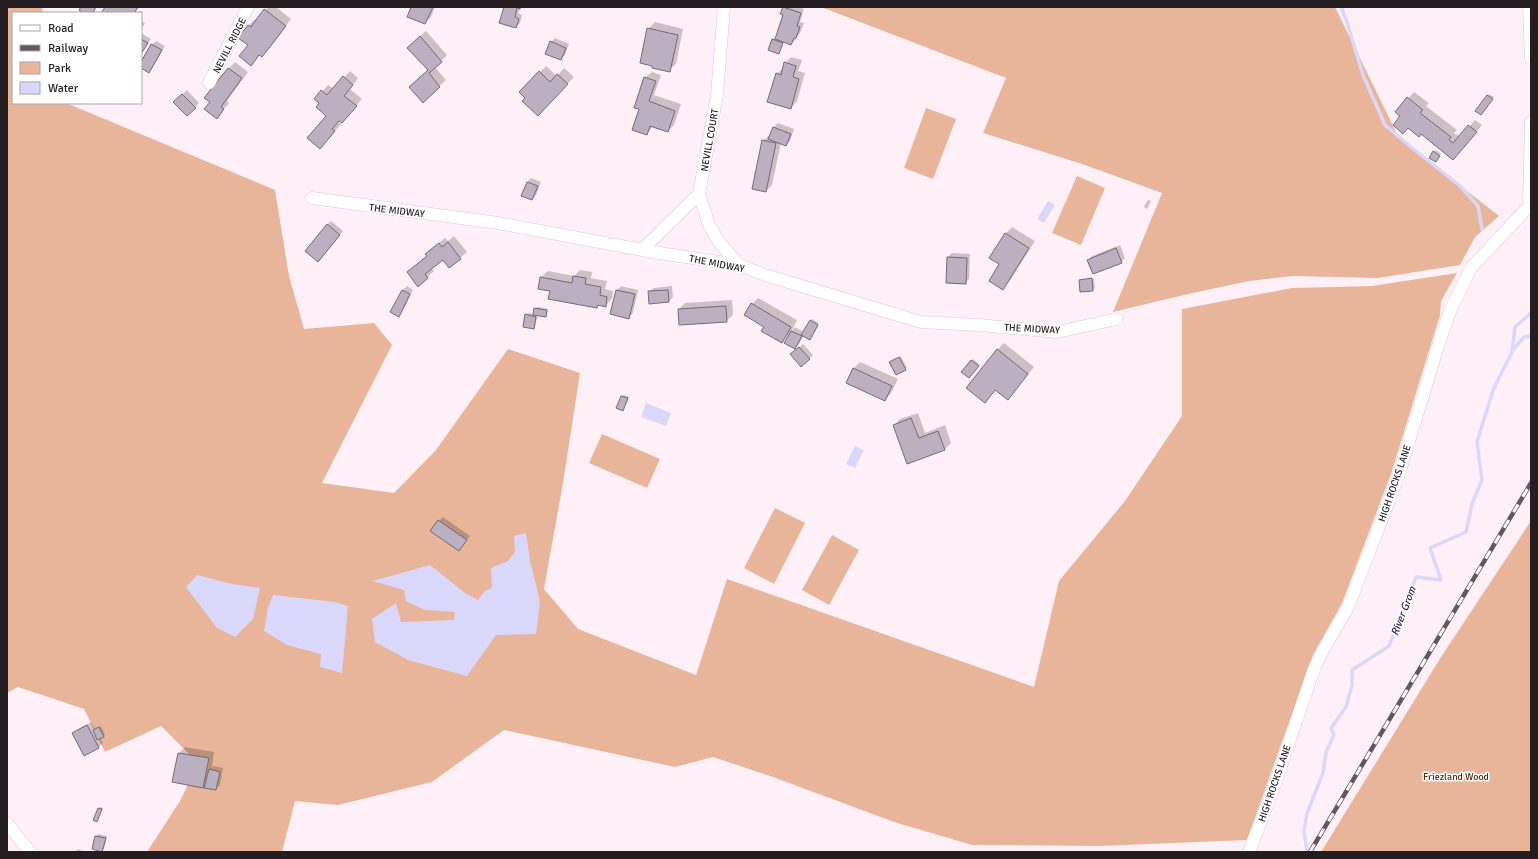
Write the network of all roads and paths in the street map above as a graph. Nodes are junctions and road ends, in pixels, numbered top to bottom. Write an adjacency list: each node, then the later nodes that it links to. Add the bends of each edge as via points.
1 (248, 7): 5 (street, NEVILL RIDGE)
2 (724, 7): 7 (street, NEVILL COURT, via 717,95)
3 (1529, 7): 4 (street)
4 (1531, 58)
5 (209, 84)
6 (1531, 122): 14 (street, HIGH ROCKS LANE, via 1528,206 1471,268 1450,311 1398,477 1348,607 1323,650 1308,683 1275,784)
7 (699, 194): 9 (street); 10 (street, via 709,225 719,242)
8 (312, 198): 9 (street, THE MIDWAY, via 498,223)
9 (643, 249): 10 (street, THE MIDWAY)
10 (739, 265): 11 (street, THE MIDWAY, via 767,276 921,322 1057,332)
11 (1117, 319)
12 (7, 823): 13 (street)
13 (30, 852)
14 (1249, 852)

